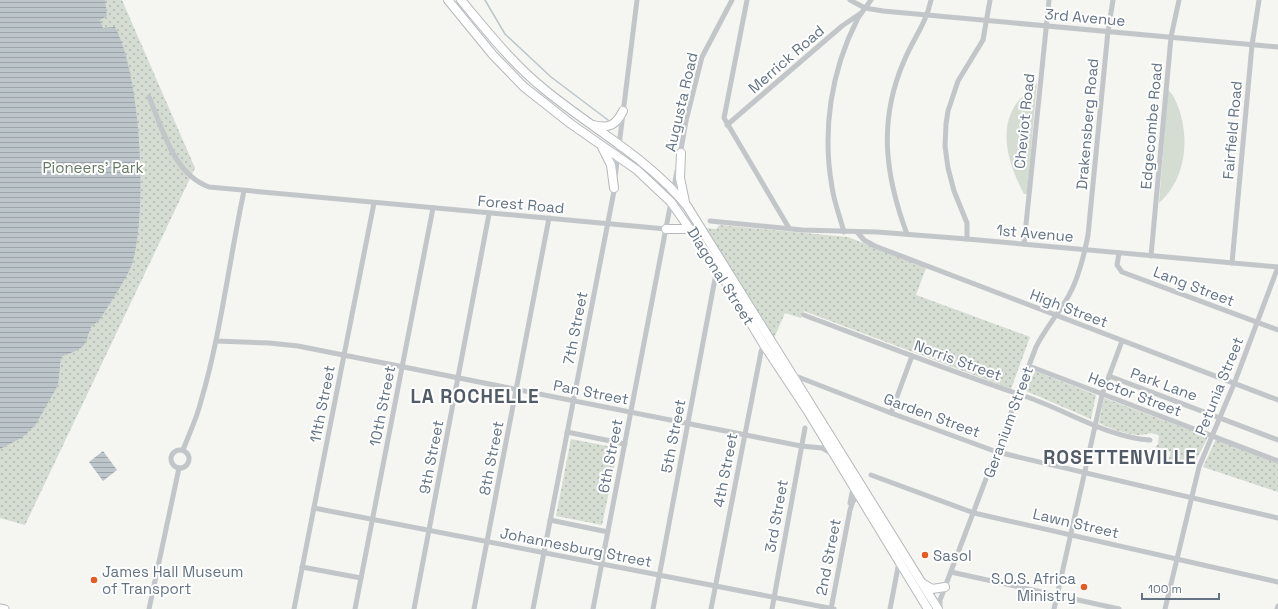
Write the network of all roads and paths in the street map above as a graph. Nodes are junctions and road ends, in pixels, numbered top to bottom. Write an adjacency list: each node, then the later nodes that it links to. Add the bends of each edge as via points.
1 (448, 0): 27 (main road, Diagonal Street, via 493,55 524,87)
2 (461, 0): 25 (main road, Diagonal Street, via 519,67)
3 (637, 0): 24 (street, 7th Street)
4 (732, 0): 29 (street, Augusta Road, via 702,57)
5 (747, 0): 26 (street, via 724,111)
6 (850, 0): 14 (street)
7 (871, 0): 14 (street)
8 (931, 0): 16 (street)
9 (990, 0): 17 (street)
10 (1049, 0): 18 (street, Cheviot Road)
11 (1113, 0): 19 (street, Drakensberg Road)
12 (1179, 0): 20 (street, Edgecombe Road)
13 (1259, 0): 21 (street, Fairfield Road)
14 (865, 8): 15 (street); 16 (street, 3rd Avenue)
15 (861, 13): 26 (street, Merrick Road, via 842,26); 45 (street, via 840,62 829,116 828,158 832,188)
16 (928, 15): 17 (street, 3rd Avenue); 47 (street, via 896,80 887,127 889,173)
17 (986, 19): 18 (street, 3rd Avenue); 48 (street, via 983,40 958,81 946,124 948,168 967,223)
18 (1045, 25): 19 (street, 3rd Avenue); 49 (street, Cheviot Road)
19 (1108, 31): 20 (street, 3rd Avenue); 50 (street, Drakensberg Road)
20 (1171, 37): 21 (street, 3rd Avenue); 52 (street, Edgecombe Road)
21 (1252, 44): 22 (street, 3rd Avenue); 53 (street, Fairfield Road)
22 (1278, 47)
23 (149, 97): 32 (street, Forest Road, via 175,157 187,175 209,187)
24 (623, 111): 25 (main road, via 612,126); 28 (street, 7th Street)
25 (591, 124): 28 (main road, Diagonal Street)
26 (727, 125): 42 (street)
27 (599, 143): 30 (main road, Diagonal Street); 31 (main road, via 611,165)
28 (619, 145): 30 (street, 7th Street); 33 (main road, Diagonal Street, via 646,165)
29 (681, 153): 33 (street, Augusta Road); 36 (main road, via 680,178)
30 (618, 156): 31 (street, 7th Street); 34 (main road, Diagonal Street)
31 (614, 188): 41 (street, 7th Street)
32 (244, 191): 35 (street, Forest Road); 60 (street)
33 (673, 191): 34 (street, 6th Street); 36 (main road, Diagonal Street)
34 (671, 202): 43 (main road, Diagonal Street); 44 (street, 6th Street)
35 (374, 203): 37 (street, Forest Road); 63 (street, 11th Street)
36 (687, 206): 62 (main road, Diagonal Street)
37 (433, 208): 38 (street, Forest Road); 66 (street, 10th Street)
38 (489, 214): 39 (street, Forest Road); 69 (street, 9th Street)
39 (549, 218): 41 (street, Forest Road); 71 (street, 8th Street)
40 (710, 221): 42 (street, 1st Avenue)
41 (607, 223): 44 (street, Forest Road); 75 (street, 7th Street)
42 (789, 228): 45 (street, 1st Avenue)
43 (690, 229): 44 (main road); 55 (main road, Diagonal Street)
44 (666, 230): 76 (street, 6th Street)
45 (844, 232): 46 (street, 1st Avenue)
46 (857, 232): 47 (street, 1st Avenue); 57 (street, High Street, via 864,240 875,246)
47 (908, 234): 48 (street, 1st Avenue)
48 (967, 239): 49 (street, 1st Avenue)
49 (1024, 244): 50 (street, 1st Avenue)
50 (1085, 250): 51 (street, 1st Avenue); 57 (street, Geranium Street, via 1069,296)
51 (1119, 253): 52 (street, 1st Avenue); 58 (street, Lang Street, via 1117,265 1122,272)
52 (1151, 256): 53 (street, 1st Avenue)
53 (1232, 263): 54 (street, 1st Avenue)
54 (1278, 267): 58 (street, Petunia Street)
55 (717, 268): 62 (main road, Diagonal Street); 79 (street, 5th Street)
56 (804, 315): 64 (street, Norris Street)
57 (1055, 316): 61 (street, High Street); 65 (street, Geranium Street, via 1038,342)
58 (1258, 322): 59 (street, Lang Street); 70 (street, Petunia Street)
59 (1278, 330)
60 (216, 341): 63 (street, Pan Street, via 269,343); 89 (street, via 201,402)
61 (1122, 341): 68 (street); 70 (street, High Street)
62 (766, 342): 67 (main road, Diagonal Street); 83 (street, 4th Street); 91 (main road, Diagonal Street)
63 (344, 355): 66 (street, Pan Street); 99 (street, 11th Street)
64 (912, 356): 72 (street, Norris Street); 77 (street)
65 (1029, 366): 72 (street, Geranium Street); 73 (street, Hector Street)
66 (402, 367): 69 (street, Pan Street); 103 (street, 10th Street)
67 (791, 374): 77 (street, Garden Street); 97 (main road, Diagonal Street)
68 (1109, 376): 73 (street); 78 (street, Park Lane)
69 (458, 378): 71 (street, Pan Street); 105 (street, 9th Street)
70 (1234, 384): 74 (street, High Street); 78 (street, Petunia Street)
71 (516, 389): 75 (street, Pan Street); 108 (street, 8th Street)
72 (1017, 395): 80 (street, Norris Street); 90 (street, Geranium Street)
73 (1102, 395): 80 (street); 84 (street, Hector Street)
74 (1278, 400)
75 (573, 401): 76 (street, Pan Street); 82 (street, 7th Street)
76 (631, 412): 79 (street, Pan Street); 87 (street, 6th Street)
77 (891, 413): 90 (street, Garden Street)
78 (1220, 418): 84 (street, Petunia Street); 86 (street, Park Lane)
79 (688, 423): 83 (street, Pan Street); 115 (street, 5th Street)
80 (1095, 425): 85 (street, Norris Street, via 1130,437); 94 (street)
81 (805, 428): 88 (street, 3rd Street)
82 (567, 432): 87 (street); 104 (street, 7th Street)
83 (744, 434): 88 (street, Pan Street); 119 (street, 4th Street)
84 (1213, 436): 92 (street, Hector Street); 98 (street, Petunia Street, via 1199,467)
85 (1150, 440)
86 (1278, 440)
87 (625, 444): 106 (street, 6th Street)
88 (802, 446): 91 (street, Pan Street, via 822,448); 122 (street, 3rd Street)
89 (183, 450): 93 (street, via 187,453 189,461); 93 (street, via 176,451 171,457 173,464)
90 (997, 452): 94 (street, Garden Street); 101 (street, Geranium Street)
91 (832, 453): 96 (main road, Diagonal Street)
92 (1278, 461)
93 (179, 468): 126 (street)
94 (1084, 473): 98 (street, Garden Street); 107 (street)
95 (871, 475): 101 (street, Lawn Street)
96 (853, 488): 97 (main road, Diagonal Street); 100 (street, 2nd Street)
97 (861, 494): 100 (street, 2nd Street, via 853,501); 111 (main road, Diagonal Street); 118 (main road, Diagonal Street)
98 (1192, 497): 102 (street, Garden Street); 110 (street, Petunia Street)
99 (314, 508): 103 (street, Johannesburg Street); 113 (street, 11th Street)
100 (850, 510): 136 (street, 2nd Street)
101 (974, 513): 107 (street, Lawn Street); 114 (street, Geranium Street)
102 (1278, 518)
103 (372, 520): 105 (street, Johannesburg Street); 116 (street, 10th Street)
104 (550, 520): 106 (street); 109 (street, 7th Street)
105 (429, 530): 108 (street, Johannesburg Street); 129 (street, 9th Street)
106 (608, 532): 112 (street, 6th Street)
107 (1071, 533): 110 (street, Lawn Street); 121 (street)
108 (487, 542): 109 (street, Johannesburg Street); 130 (street, 8th Street)
109 (544, 553): 112 (street, Johannesburg Street); 131 (street, 7th Street)
110 (1177, 558): 117 (street, Lawn Street); 140 (street, Petunia Street)
111 (899, 562): 123 (main road, Diagonal Street); 137 (street)
112 (602, 564): 115 (street, Johannesburg Street); 132 (street, 6th Street)
113 (302, 567): 116 (street); 127 (street, 11th Street)
114 (951, 572): 120 (street, Geranium Street); 121 (street)
115 (660, 575): 119 (street, Johannesburg Street); 133 (street, 5th Street)
116 (361, 578): 128 (street, 10th Street)
117 (1278, 582)
118 (921, 583): 120 (main road, via 932,589); 123 (main road, Diagonal Street)
119 (715, 586): 122 (street, Johannesburg Street); 134 (street, 4th Street)
120 (945, 587): 123 (street, Geranium Street)
121 (1057, 594): 138 (street); 139 (street)
122 (774, 597): 135 (street, 3rd Street); 136 (street, Johannesburg Street)
123 (936, 607)
124 (0, 608): 125 (main road)
125 (5, 609)
126 (150, 609)
127 (294, 609)
128 (355, 609)
129 (414, 609)
130 (474, 609)
131 (533, 609)
132 (593, 609)
133 (653, 609)
134 (710, 609)
135 (772, 609)
136 (832, 609)
137 (890, 609)
138 (1054, 609)
139 (1119, 609)
140 (1166, 609)

